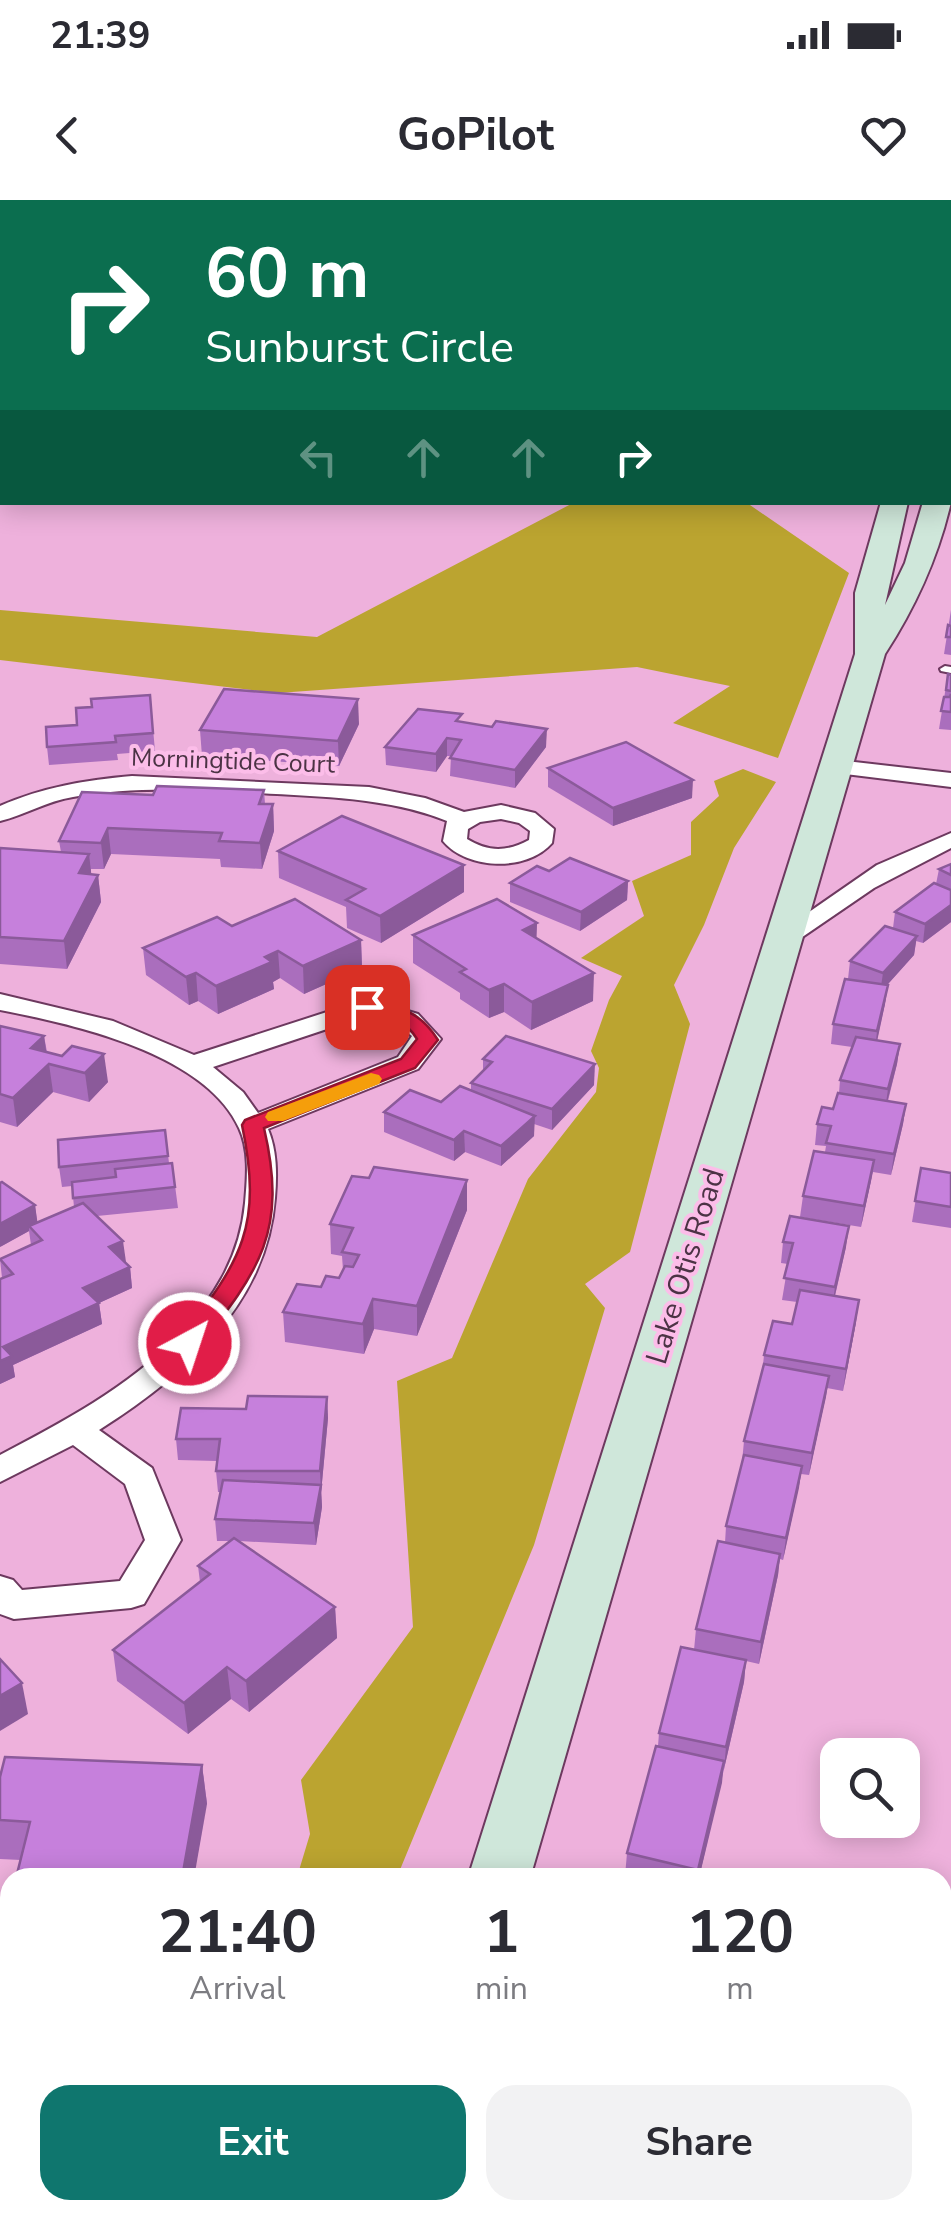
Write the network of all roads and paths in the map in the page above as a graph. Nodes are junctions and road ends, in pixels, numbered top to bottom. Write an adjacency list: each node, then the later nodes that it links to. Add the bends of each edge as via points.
1 (894, 505): 3 (main road, Lake Otis Road, via 870,593)
2 (936, 505): 3 (main road, Lake Otis Road, via 920,566)
3 (870, 654): 4 (main road, Lake Otis Road)
4 (837, 767): 5 (street); 9 (main road, Lake Otis Road)
5 (951, 780)
6 (0, 814): 7 (street, Morningtide Court, via 59,792 175,782 408,799)
7 (464, 820)
8 (951, 840): 9 (street, via 866,880)
9 (786, 937): 16 (main road, Lake Otis Road)
10 (0, 1002): 11 (street, via 116,1028)
11 (191, 1065): 12 (street); 12 (street, via 367,1007 396,1012 418,1024 428,1040 408,1063)
12 (252, 1125): 13 (street, via 262,1168 258,1228 238,1282 169,1363)
13 (76, 1430): 14 (street); 15 (street, via 140,1476 164,1540 132,1594 14,1605)
14 (0, 1470)
15 (0, 1590)
16 (501, 1868)

